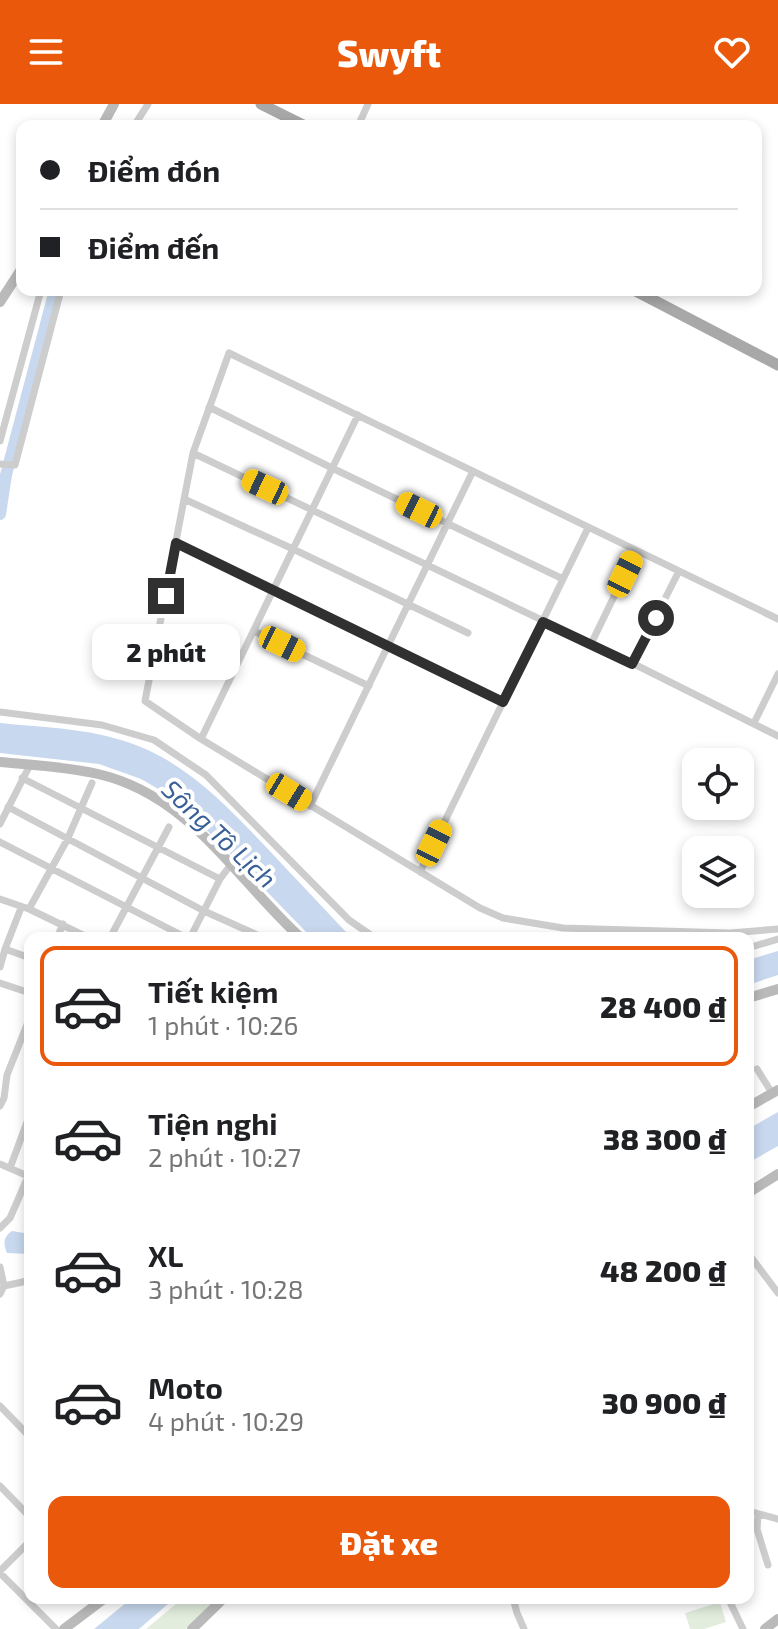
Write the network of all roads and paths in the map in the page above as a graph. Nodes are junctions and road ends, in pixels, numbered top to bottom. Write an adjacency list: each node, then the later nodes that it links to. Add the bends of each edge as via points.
1 (261, 104): 2 (main road)
2 (293, 120)
3 (16, 277): 7 (street)
4 (39, 296): 11 (street)
5 (58, 296): 13 (street, via 15,465)
6 (646, 296): 8 (main road)
7 (0, 302)
8 (778, 365)
9 (209, 407): 10 (street, via 229,353); 12 (street); 14 (street)
10 (358, 415): 14 (street); 15 (street)
11 (0, 441)
12 (193, 453): 16 (street); 17 (street)
13 (5, 464)
14 (332, 468): 17 (street); 18 (street)
15 (473, 471): 18 (street); 19 (street)
16 (184, 499): 20 (street); 21 (street)
17 (312, 510): 21 (street); 23 (street)
18 (448, 524): 23 (street); 25 (street)
19 (588, 528): 22 (street); 25 (street)
20 (176, 543): 26 (street); 41 (street, via 145,701)
21 (293, 549): 26 (street); 27 (street)
22 (636, 551): 24 (street); 32 (street)
23 (427, 565): 27 (street); 29 (street)
24 (679, 571): 28 (street); 34 (street)
25 (563, 579): 29 (street)
26 (273, 590): 30 (street); 33 (street)
27 (408, 605): 31 (street); 33 (street)
28 (778, 619)
29 (543, 622): 32 (street); 37 (street)
30 (254, 631): 36 (street); 41 (street)
31 (468, 633)
32 (591, 644): 34 (street)
33 (388, 646): 36 (street); 37 (street)
34 (635, 665): 39 (street)
35 (778, 674): 39 (street)
36 (369, 686): 46 (street)
37 (503, 702): 56 (street)
38 (0, 712): 72 (street, via 102,725 154,740 206,775)
39 (754, 723): 40 (street)
40 (778, 736)
41 (201, 739): 46 (street)
42 (0, 762): 43 (street)
43 (30, 765): 44 (street); 54 (street, via 98,774 140,789 177,812)
44 (22, 778): 47 (street); 48 (street)
45 (92, 783): 48 (street)
46 (310, 806): 56 (street)
47 (8, 807): 49 (street); 51 (street)
48 (82, 808): 51 (street); 53 (street)
49 (0, 824)
50 (169, 827): 53 (street)
51 (67, 840): 55 (street); 57 (street)
52 (0, 842): 55 (street)
53 (157, 848): 57 (street); 58 (street)
54 (232, 863): 58 (street); 71 (street)
55 (51, 867): 60 (street); 61 (street)
56 (420, 872): 73 (street, via 503,918 563,928)
57 (141, 878): 61 (street); 62 (street)
58 (220, 879): 62 (street)
59 (0, 899): 60 (street)
60 (25, 908): 63 (street); 77 (street)
61 (126, 908): 67 (street); 68 (street)
62 (204, 911): 69 (street); 70 (street)
63 (63, 924): 65 (street); 66 (street)
64 (778, 929): 74 (street)
65 (60, 932)
66 (78, 932)
67 (113, 932)
68 (176, 932)
69 (192, 932)
70 (251, 932)
71 (290, 932)
72 (366, 932)
73 (697, 932)
74 (742, 932)
75 (778, 939): 76 (street)
76 (754, 946)
77 (5, 949): 78 (street); 79 (street)
78 (24, 956)
79 (0, 967)
80 (0, 983): 82 (street)
81 (778, 989): 83 (street)
82 (24, 991)
83 (754, 996)
84 (24, 1029): 86 (street)
85 (757, 1069): 87 (street)
86 (3, 1072): 89 (street)
87 (775, 1092): 88 (street)
88 (754, 1104)
89 (0, 1106)
90 (24, 1130): 92 (street)
91 (0, 1164): 92 (street)
92 (10, 1168): 93 (street)
93 (24, 1173)
94 (778, 1174): 96 (street)
95 (24, 1186): 97 (street)
96 (754, 1189)
97 (0, 1228)
98 (754, 1261): 102 (street)
99 (0, 1267): 101 (street)
100 (24, 1282): 101 (street)
101 (2, 1290)
102 (778, 1293)
103 (0, 1406): 104 (street)
104 (24, 1431)
105 (0, 1486): 106 (street)
106 (24, 1511)
107 (754, 1513): 108 (street)
108 (758, 1514): 109 (street); 111 (street)
109 (778, 1519)
110 (24, 1547): 112 (street)
111 (768, 1565)
112 (0, 1572): 113 (street)
113 (24, 1597)
114 (35, 1604): 119 (street)
115 (97, 1604): 122 (street)
116 (218, 1604): 123 (street)
117 (515, 1604): 124 (street)
118 (731, 1604): 125 (street)
119 (33, 1606): 121 (street)
120 (778, 1619): 126 (street)
121 (56, 1629)
122 (64, 1629)
123 (192, 1629)
124 (524, 1629)
125 (743, 1629)
126 (765, 1629)

